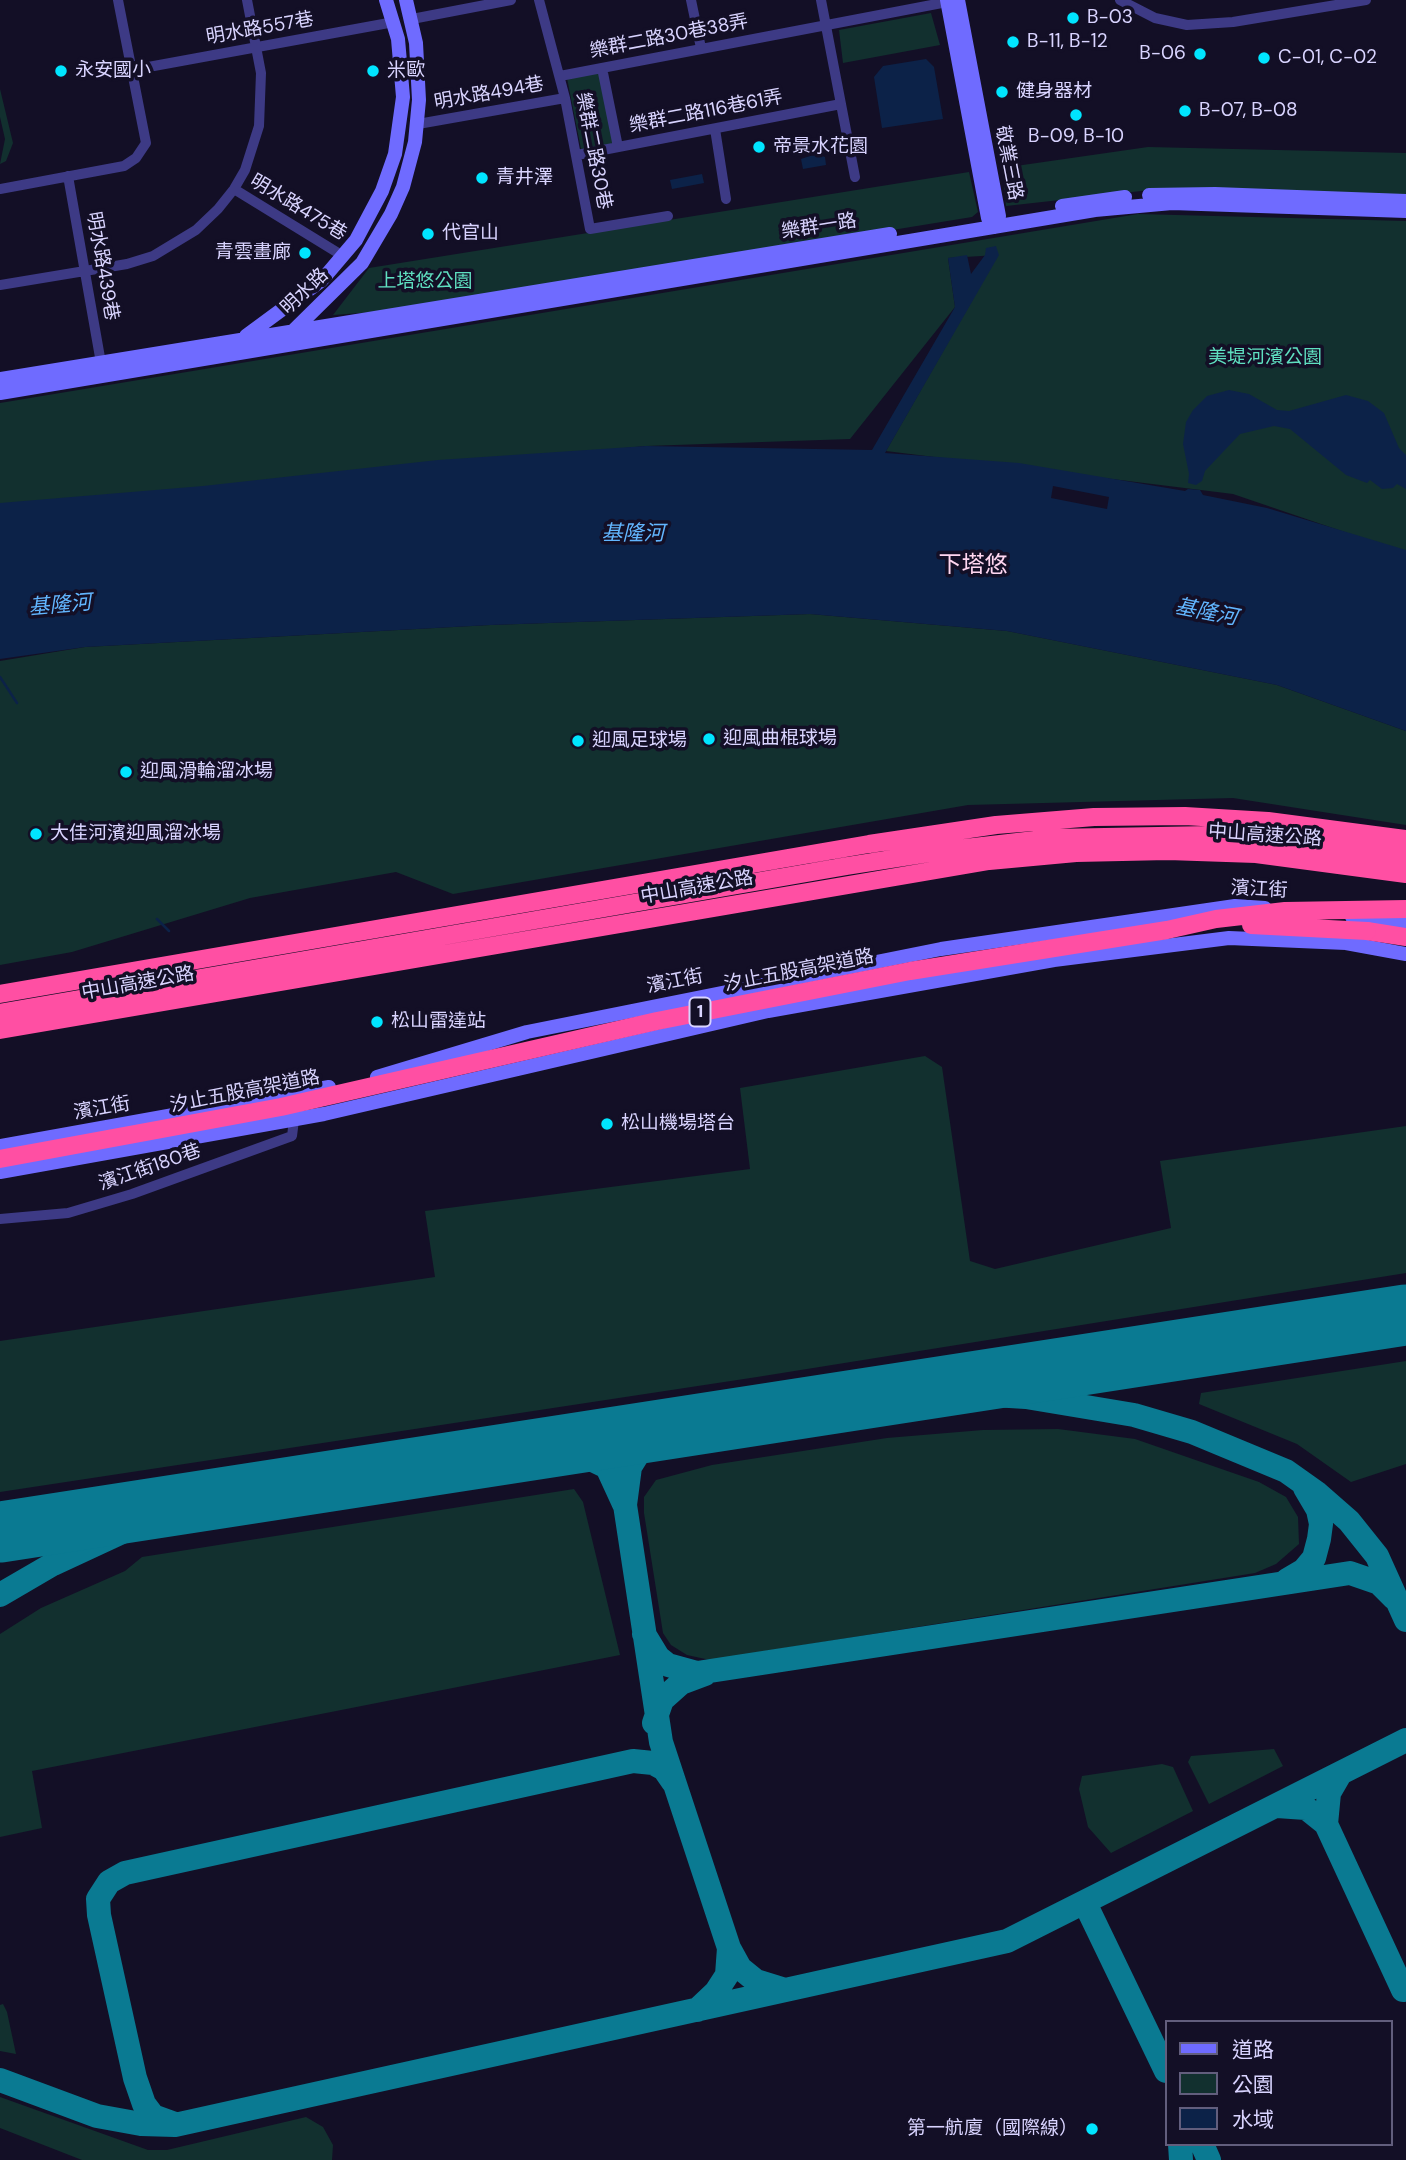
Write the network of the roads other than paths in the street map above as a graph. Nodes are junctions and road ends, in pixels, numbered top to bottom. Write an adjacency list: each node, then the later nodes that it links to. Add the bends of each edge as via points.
1 (118, 0): 18 (street)
2 (247, 0): 15 (street)
3 (386, 0): 13 (main road, 明水路)
4 (406, 0): 12 (main road, 明水路)
5 (511, 0): 12 (street)
6 (539, 0): 19 (street, 樂群二路30巷)
7 (691, 0): 16 (street)
8 (821, 0): 14 (street)
9 (1120, 0): 10 (street, via 1155,18 1187,25)
10 (1366, 0)
11 (950, 1): 14 (street, 樂群二路30巷38弄); 34 (main road, 敬業三路)
12 (412, 19): 22 (main road, 明水路, via 419,74)
13 (394, 22): 15 (street, 明水路557巷); 35 (main road, 明水路, via 403,97 395,154 371,215)
14 (826, 25): 16 (street, 樂群二路30巷38弄); 21 (street)
15 (256, 47): 18 (street, 明水路557巷); 29 (street, via 262,98 258,126)
16 (701, 48): 17 (street, 樂群二路30巷38弄)
17 (602, 68): 19 (street, 樂群二路30巷38弄); 24 (street)
18 (132, 70): 26 (street, via 146,143 124,166)
19 (560, 76): 20 (street, 樂群二路30巷)
20 (565, 98): 22 (street, 明水路494巷); 25 (street, 樂群二路30巷)
21 (841, 104): 23 (street, 樂群二路116巷61弄); 27 (street)
22 (418, 124): 38 (main road, 明水路, via 411,160 391,214 362,263)
23 (715, 129): 24 (street, 樂群二路116巷61弄); 30 (street)
24 (618, 147): 25 (street, 樂群二路116巷61弄)
25 (577, 155): 33 (street, 樂群二路30巷, via 590,229)
26 (68, 176): 28 (street); 36 (street, 明水路439巷)
27 (855, 177)
28 (0, 189)
29 (234, 189): 35 (street, 明水路475巷); 36 (street, via 177,244 127,264)
30 (726, 199)
31 (1406, 201): 34 (main road, 樂群一路, via 1172,193 1095,200)
32 (1406, 211): 34 (main road, 樂群一路, via 1172,203)
33 (668, 216)
34 (994, 220): 39 (main road, 樂群一路); 42 (main road, 樂群一路)
35 (343, 256): 41 (main road, 明水路, via 300,298)
36 (85, 271): 37 (street); 43 (street, 明水路439巷)
37 (0, 285)
38 (331, 295): 39 (main road, via 332,316); 40 (main road, 明水路)
39 (401, 315): 40 (main road, 樂群一路)
40 (293, 330): 41 (main road, 樂群一路); 42 (main road, 明水路)
41 (242, 338): 43 (main road, 明水路)
42 (269, 348): 45 (main road, 明水路)
43 (101, 362): 44 (main road, 明水路)
44 (0, 379)
45 (0, 393)
46 (1406, 839): 56 (highway, bridge, via 1268,821 1185,816 996,825)
47 (1406, 857): 57 (highway, 中山高速公路, bridge, via 1211,835 1136,834 1013,842 847,866)
48 (1406, 874): 58 (highway, 中山高速公路, bridge, via 1256,855 1168,851 989,861)
49 (1406, 909): 52 (highway, 汐止五股高架道路 / 1, bridge, via 1285,911)
50 (1349, 916): 51 (main road, 濱江街); 54 (main road); 59 (main road, 濱江街, via 1235,905 1132,919 931,951)
51 (1406, 922)
52 (1167, 930): 53 (highway, bridge, via 1296,925); 63 (highway, 汐止五股高架道路 / 1, bridge, via 784,995 281,1107)
53 (1406, 937)
54 (1346, 943): 55 (main road); 60 (main road, via 1229,938 1054,960 768,1011)
55 (1406, 954)
56 (0, 994)
57 (0, 1013)
58 (0, 1030)
59 (474, 1046): 60 (main road); 62 (main road, 濱江街, via 382,1076 259,1102)
60 (481, 1080): 61 (main road)
61 (294, 1120): 64 (main road); 65 (street, 濱江街180巷, via 292,1136 132,1194 68,1213)
62 (0, 1146)
63 (0, 1159)
64 (0, 1172)
65 (0, 1219)

